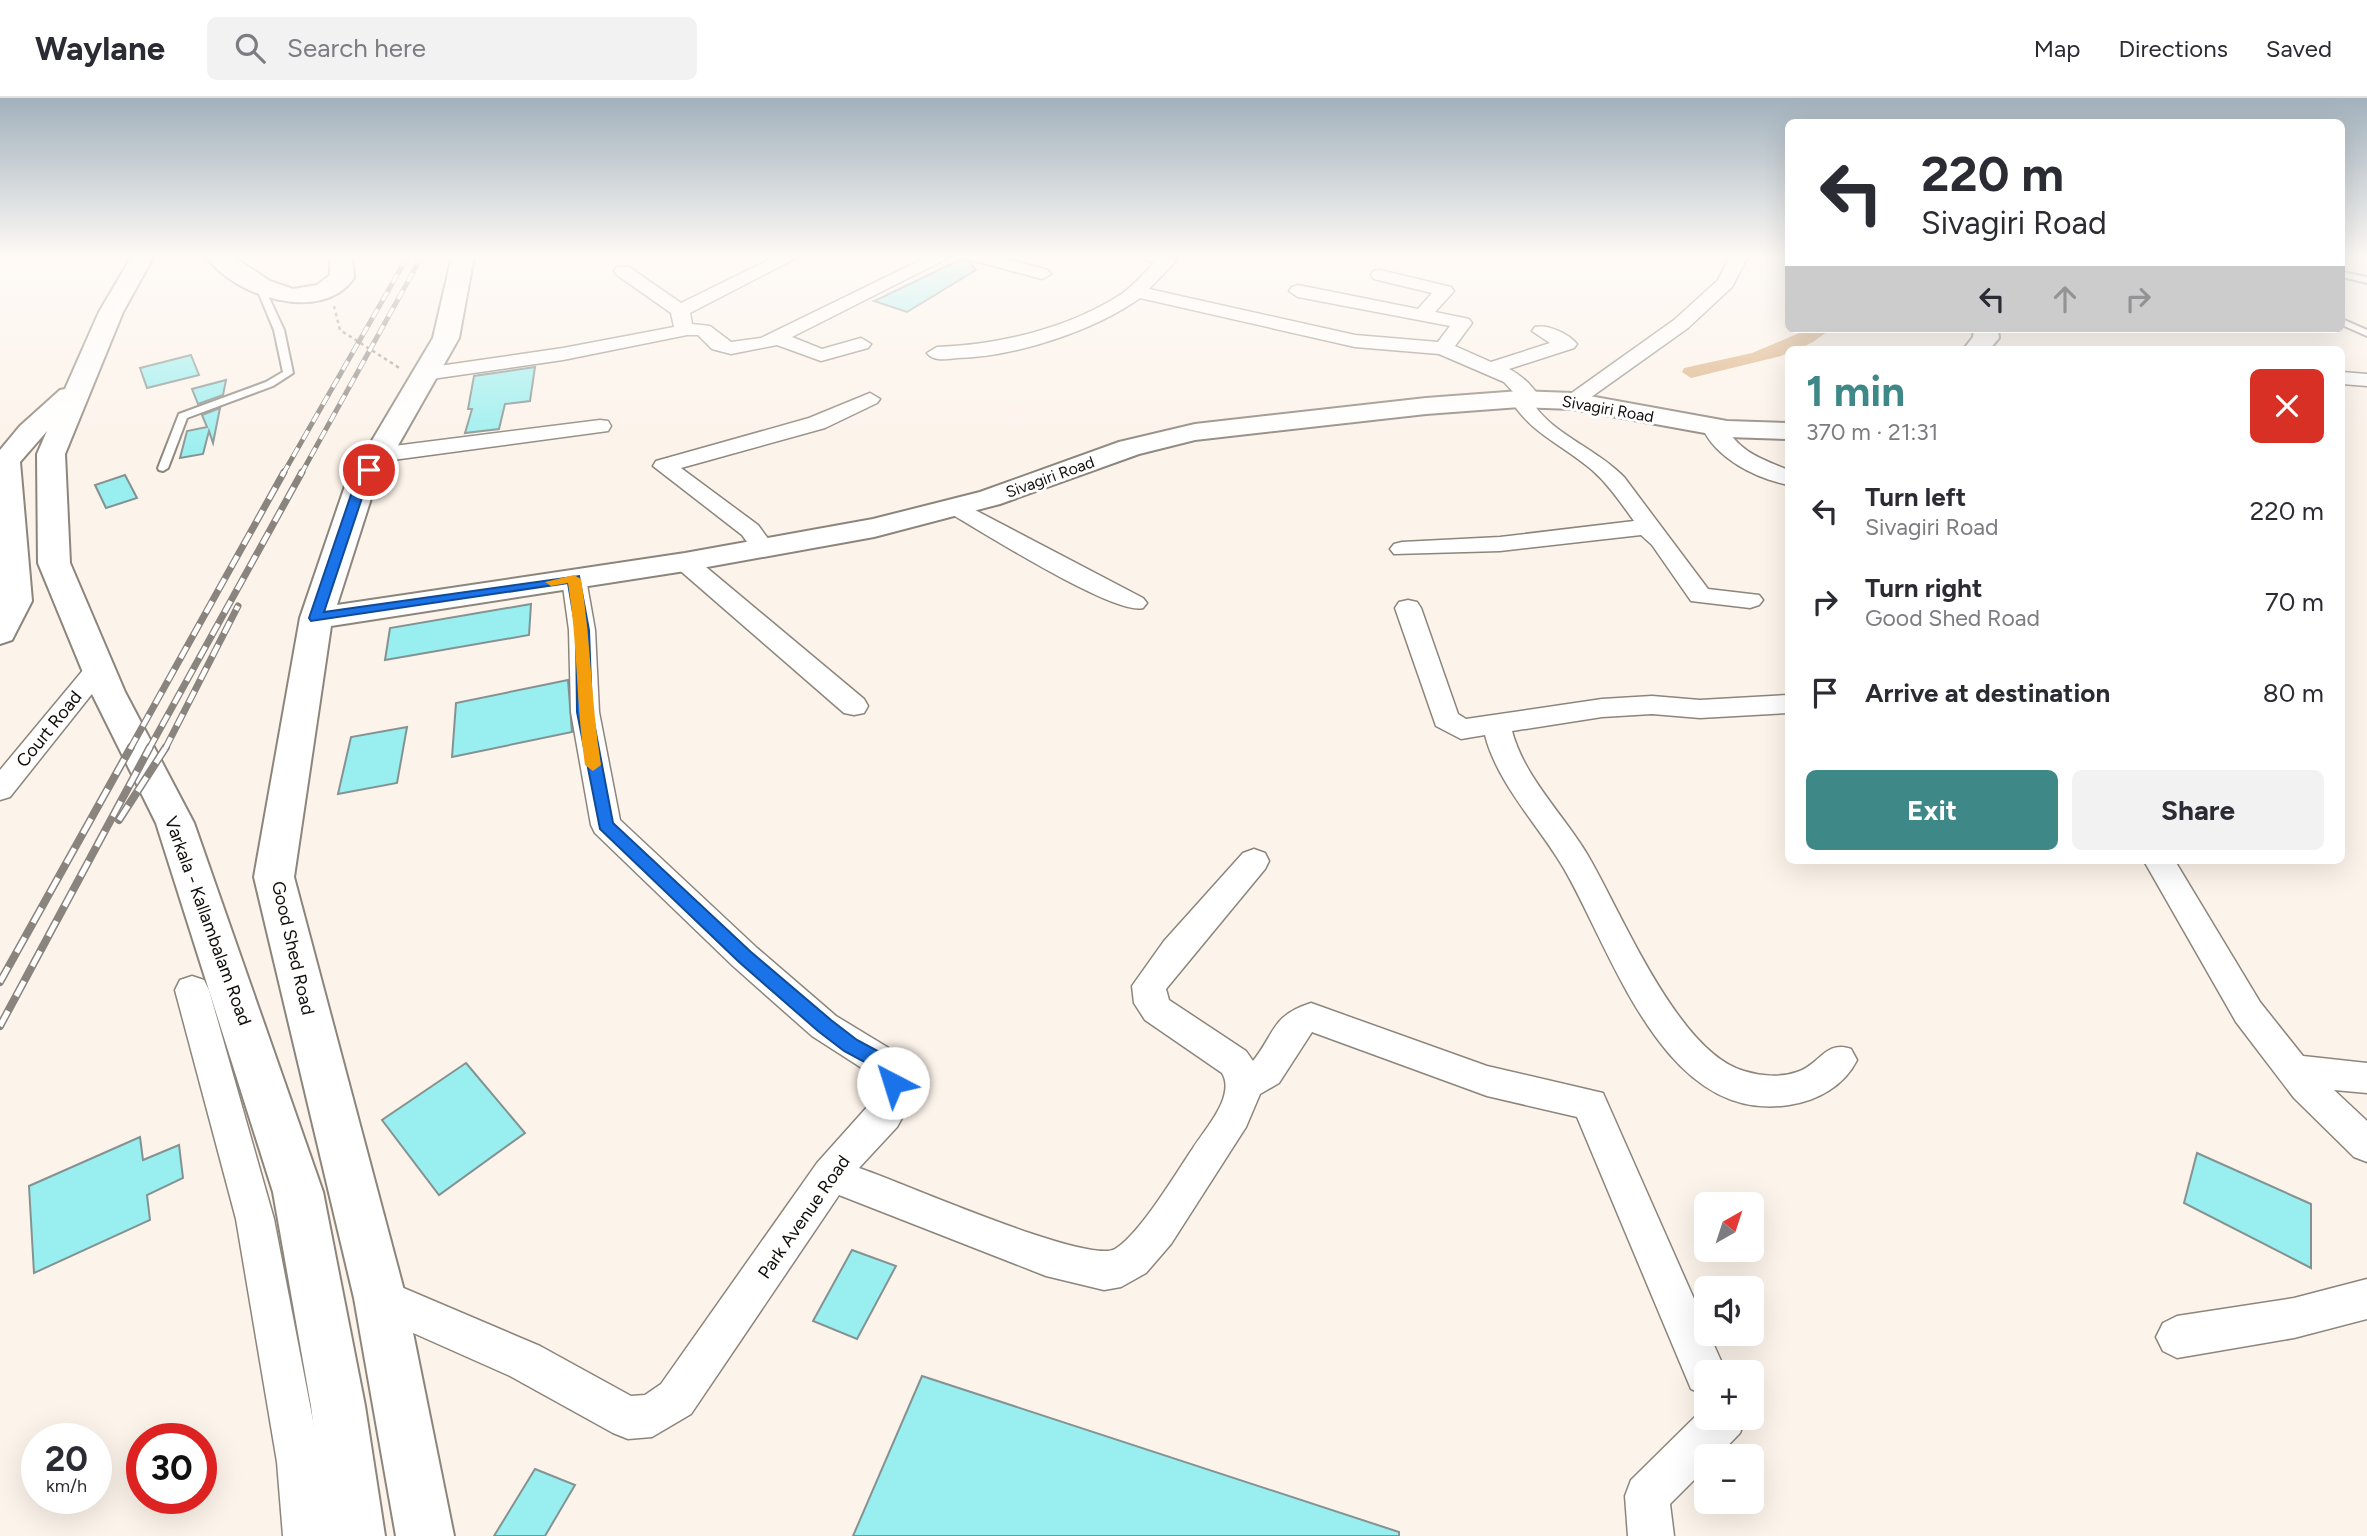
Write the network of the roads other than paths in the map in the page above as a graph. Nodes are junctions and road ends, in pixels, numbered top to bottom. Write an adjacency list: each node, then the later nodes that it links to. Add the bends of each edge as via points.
1 (106, 323): 22 (main road, Varkala - Kallambalam Road)
2 (276, 323): 30 (lane, via 288,373 183,416)
3 (449, 323): 19 (main road, Good Shed Road, via 446,338)
4 (681, 323): 19 (street, via 676,333)
5 (689, 323): 14 (street, via 731,348)
6 (806, 323): 14 (street)
7 (1074, 323): 17 (street, via 1018,345)
8 (1270, 323): 16 (street, via 1354,341)
9 (1462, 323): 16 (street)
10 (1682, 323): 25 (street)
11 (2345, 323): 13 (lane)
12 (1542, 331): 18 (street, via 1567,344)
13 (2367, 333)
14 (776, 338): 15 (street, via 821,355)
15 (861, 344)
16 (1443, 348): 18 (street)
17 (937, 353)
18 (1493, 368): 24 (street, via 1523,387)
19 (423, 378): 29 (main road, Good Shed Road)
20 (2345, 378): 21 (street)
21 (2367, 380)
22 (81, 385): 39 (main road, via 6,461); 44 (main road, Varkala - Kallambalam Road, via 51,454 54,564)
23 (870, 399): 34 (street, via 817,423 664,466 750,530)
24 (1525, 399): 25 (main road, Sivagiri Road); 32 (main road, Sivagiri Road, via 1195,432 1129,448); 33 (street, via 1537,421 1611,475)
25 (1573, 401): 27 (main road, Sivagiri Road)
26 (600, 426): 29 (street)
27 (1713, 428): 28 (main road, Sivagiri Road); 31 (street, via 1725,448)
28 (1785, 431)
29 (378, 455): 42 (main road, Good Shed Road, via 360,486)
30 (163, 468)
31 (1785, 477)
32 (956, 507): 34 (main road, Sivagiri Road, via 874,528); 40 (street)
33 (1646, 527): 35 (street, via 1500,544); 38 (street, via 1700,596)
34 (763, 548): 36 (main road, Sivagiri Road)
35 (1402, 549)
36 (685, 562): 37 (main road, Sivagiri Road); 46 (street)
37 (574, 579): 42 (main road, Sivagiri Road); 57 (street, Park Avenue Road, via 582,630 585,712 606,825 745,957 824,1026 880,1061 891,1077 894,1100 890,1109)
38 (1750, 600)
39 (8, 602): 43 (main road)
40 (1134, 603)
41 (1408, 608): 47 (street, via 1447,721 1461,729)
42 (316, 618): 58 (main road, Good Shed Road, via 274,877)
43 (0, 633)
44 (98, 668): 48 (street, Court Road); 64 (main road, Varkala - Kallambalam Road, via 175,822 298,1192 338,1406)
45 (1785, 704): 47 (street, via 1602,708)
46 (855, 706)
47 (1497, 725): 52 (street, via 1513,763 1576,862 1656,1006 1707,1069 1738,1086 1783,1091 1816,1082)
48 (0, 790)
49 (1254, 861): 55 (street, via 1176,950 1149,990 1157,1010 1234,1062)
50 (2161, 864): 53 (street, via 2248,1012)
51 (192, 989): 63 (street, via 256,1219 299,1462)
52 (1839, 1060)
53 (2294, 1070): 54 (street); 56 (street)
54 (2367, 1078)
55 (1246, 1084): 57 (street, via 1235,1110 1167,1216 1129,1263 1114,1272 1005,1243); 61 (street, via 1264,1077 1297,1023 1311,1017 1487,1081 1590,1104)
56 (2367, 1145)
57 (830, 1175): 58 (street, Park Avenue Road, via 676,1399 652,1416 628,1418 525,1361)
58 (380, 1298): 65 (main road, Good Shed Road)
59 (2367, 1299): 60 (street, via 2294,1318)
60 (2176, 1337)
61 (1700, 1360)
62 (1713, 1430): 66 (street, via 1647,1496)
63 (306, 1536)
64 (356, 1536)
65 (425, 1536)
66 (1651, 1536)

